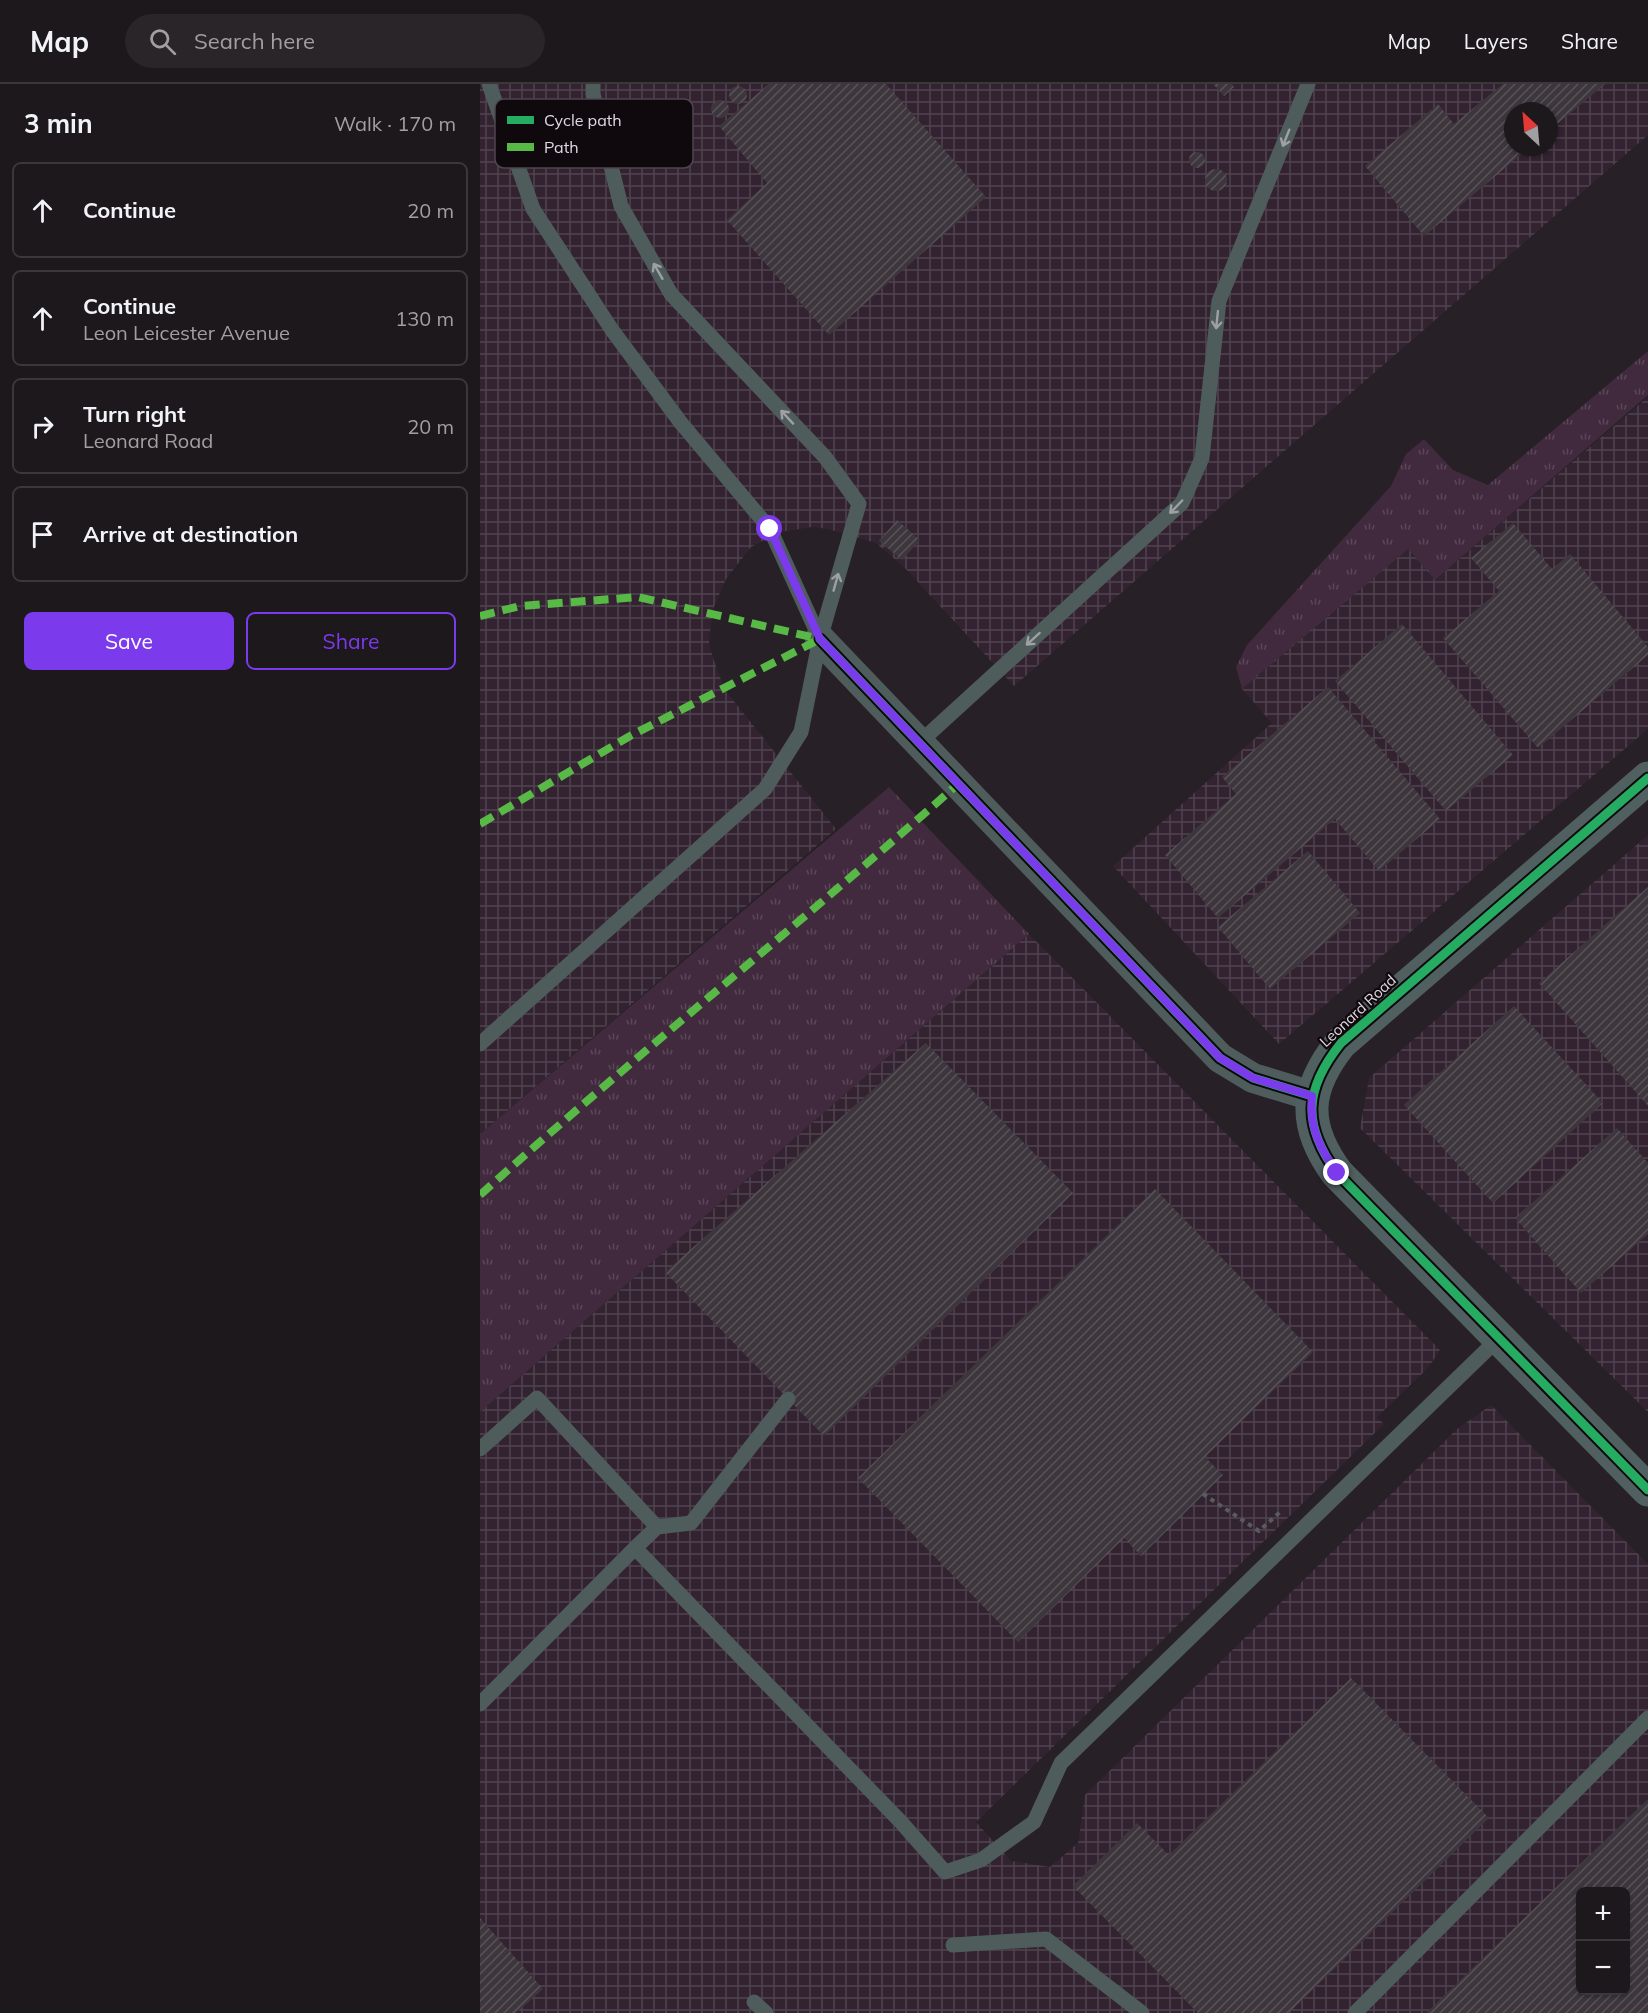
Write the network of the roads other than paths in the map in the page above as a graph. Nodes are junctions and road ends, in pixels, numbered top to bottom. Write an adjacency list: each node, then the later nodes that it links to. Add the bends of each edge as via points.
1 (489, 84): 5 (lane)
2 (593, 84): 4 (lane, one-way to 2)
3 (1308, 84): 9 (lane, one-way to 9, via 1219,301 1202,458 1182,503)
4 (594, 99)
5 (495, 101)
6 (519, 168): 8 (lane, via 533,209 577,278 681,423 770,529)
7 (612, 168): 8 (lane, one-way to 7, via 859,504 825,457 671,294 621,206)
8 (820, 639): 9 (street); 11 (lane, via 801,732 765,789)
9 (919, 743): 12 (street, via 1220,1058 1253,1078)
10 (1648, 778): 12 (street, Leonard Road, via 1341,1043 1322,1068)
11 (480, 1044)
12 (1312, 1096): 13 (street, Leonard Road, via 1316,1140 1337,1173)
13 (1499, 1338): 16 (street, Leonard Road); 18 (lane, via 1061,1763 1034,1822 981,1860 945,1872)
14 (788, 1399): 17 (lane, via 691,1523)
15 (480, 1449): 17 (lane, via 537,1398)
16 (1648, 1490)
17 (657, 1527): 18 (lane)
18 (635, 1548): 19 (lane)
19 (480, 1704)
20 (1648, 1718): 25 (lane)
21 (953, 1945): 24 (lane, via 1046,1939)
22 (754, 2002): 23 (lane)
23 (766, 2013)
24 (1142, 2013)
25 (1355, 2013)

